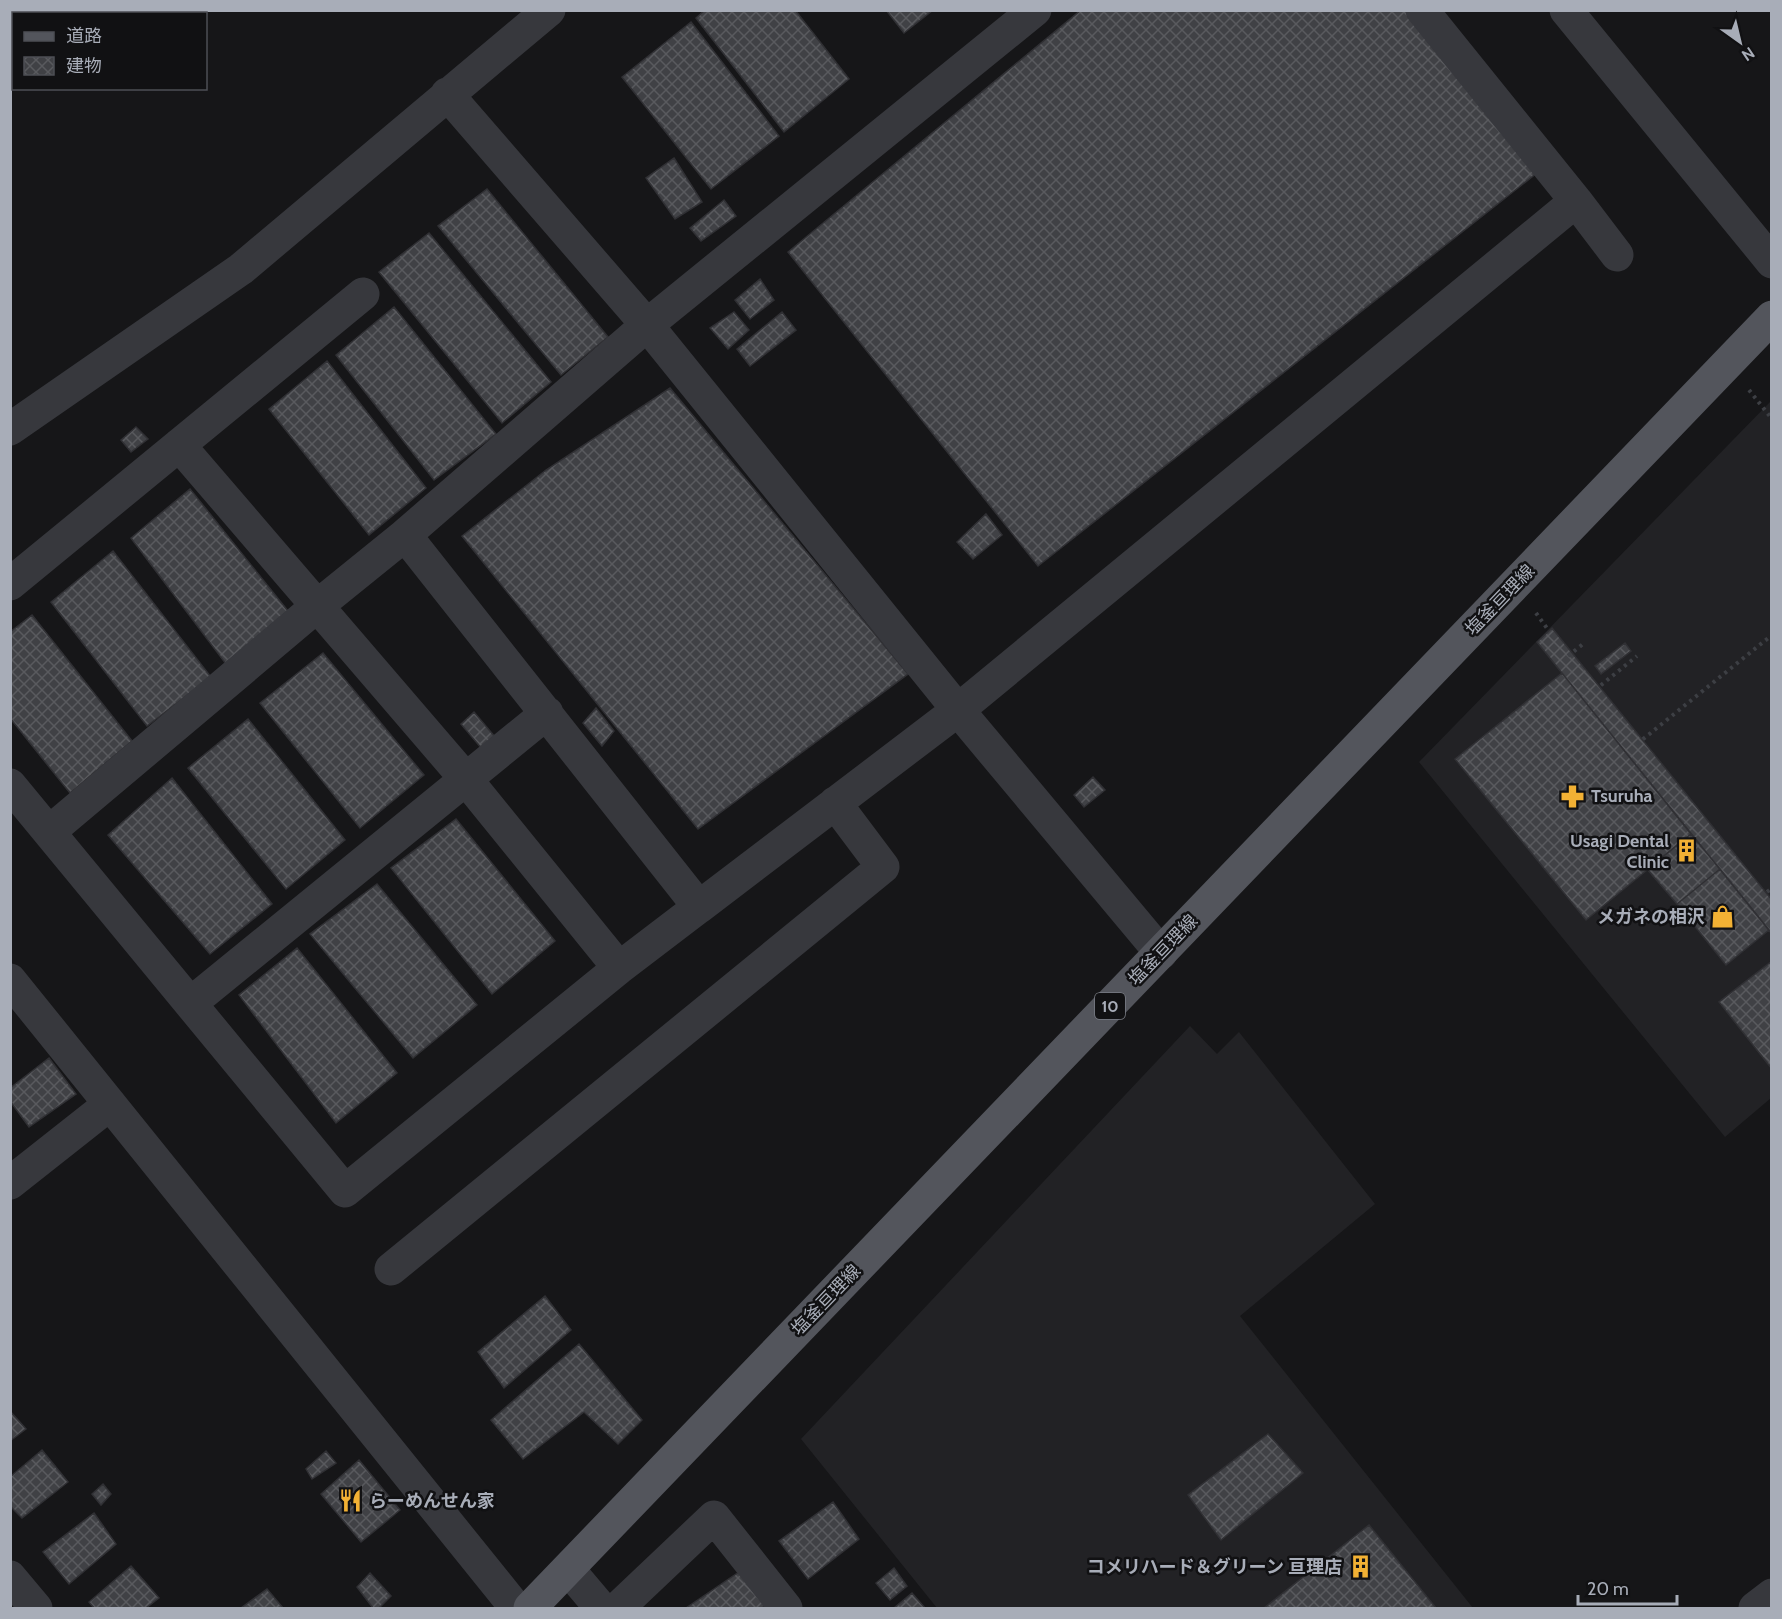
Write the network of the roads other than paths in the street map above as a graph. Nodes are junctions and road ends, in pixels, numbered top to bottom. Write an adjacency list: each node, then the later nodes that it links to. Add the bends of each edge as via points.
1 (549, 10): 5 (street)
2 (1035, 10): 11 (street)
3 (1422, 10): 6 (street)
4 (1566, 10): 8 (street)
5 (447, 94): 11 (street); 12 (street, via 241,269)
6 (1576, 201): 7 (street); 17 (street)
7 (1617, 255)
8 (1772, 262)
9 (363, 294): 13 (street)
10 (1772, 317): 24 (main road, 塩釜亘理線 / 10)
11 (647, 325): 14 (street); 17 (street)
12 (10, 429)
13 (179, 445): 15 (street); 16 (street)
14 (405, 535): 16 (street); 18 (street)
15 (10, 584)
16 (316, 607): 19 (street); 22 (street)
17 (958, 710): 21 (street); 24 (street)
18 (547, 713): 19 (street); 23 (street)
19 (465, 778): 25 (street); 27 (street)
20 (10, 785): 22 (street)
21 (835, 803): 23 (street); 30 (street, via 884,867)
22 (49, 832): 27 (street)
23 (699, 907): 25 (street)
24 (1161, 953): 31 (main road, 塩釜亘理線 / 10)
25 (619, 968): 27 (street, via 345,1191)
26 (10, 980): 28 (street)
27 (190, 1003)
28 (110, 1104): 29 (street); 35 (street)
29 (10, 1183)
30 (391, 1269)
31 (568, 1569): 36 (main road, 塩釜亘理線 / 10); 37 (street)
32 (10, 1577): 34 (street)
33 (1772, 1595): 40 (street)
34 (36, 1608)
35 (516, 1608)
36 (530, 1608)
37 (601, 1608)
38 (618, 1608): 39 (street, via 714,1517)
39 (786, 1608)
40 (1755, 1608)

